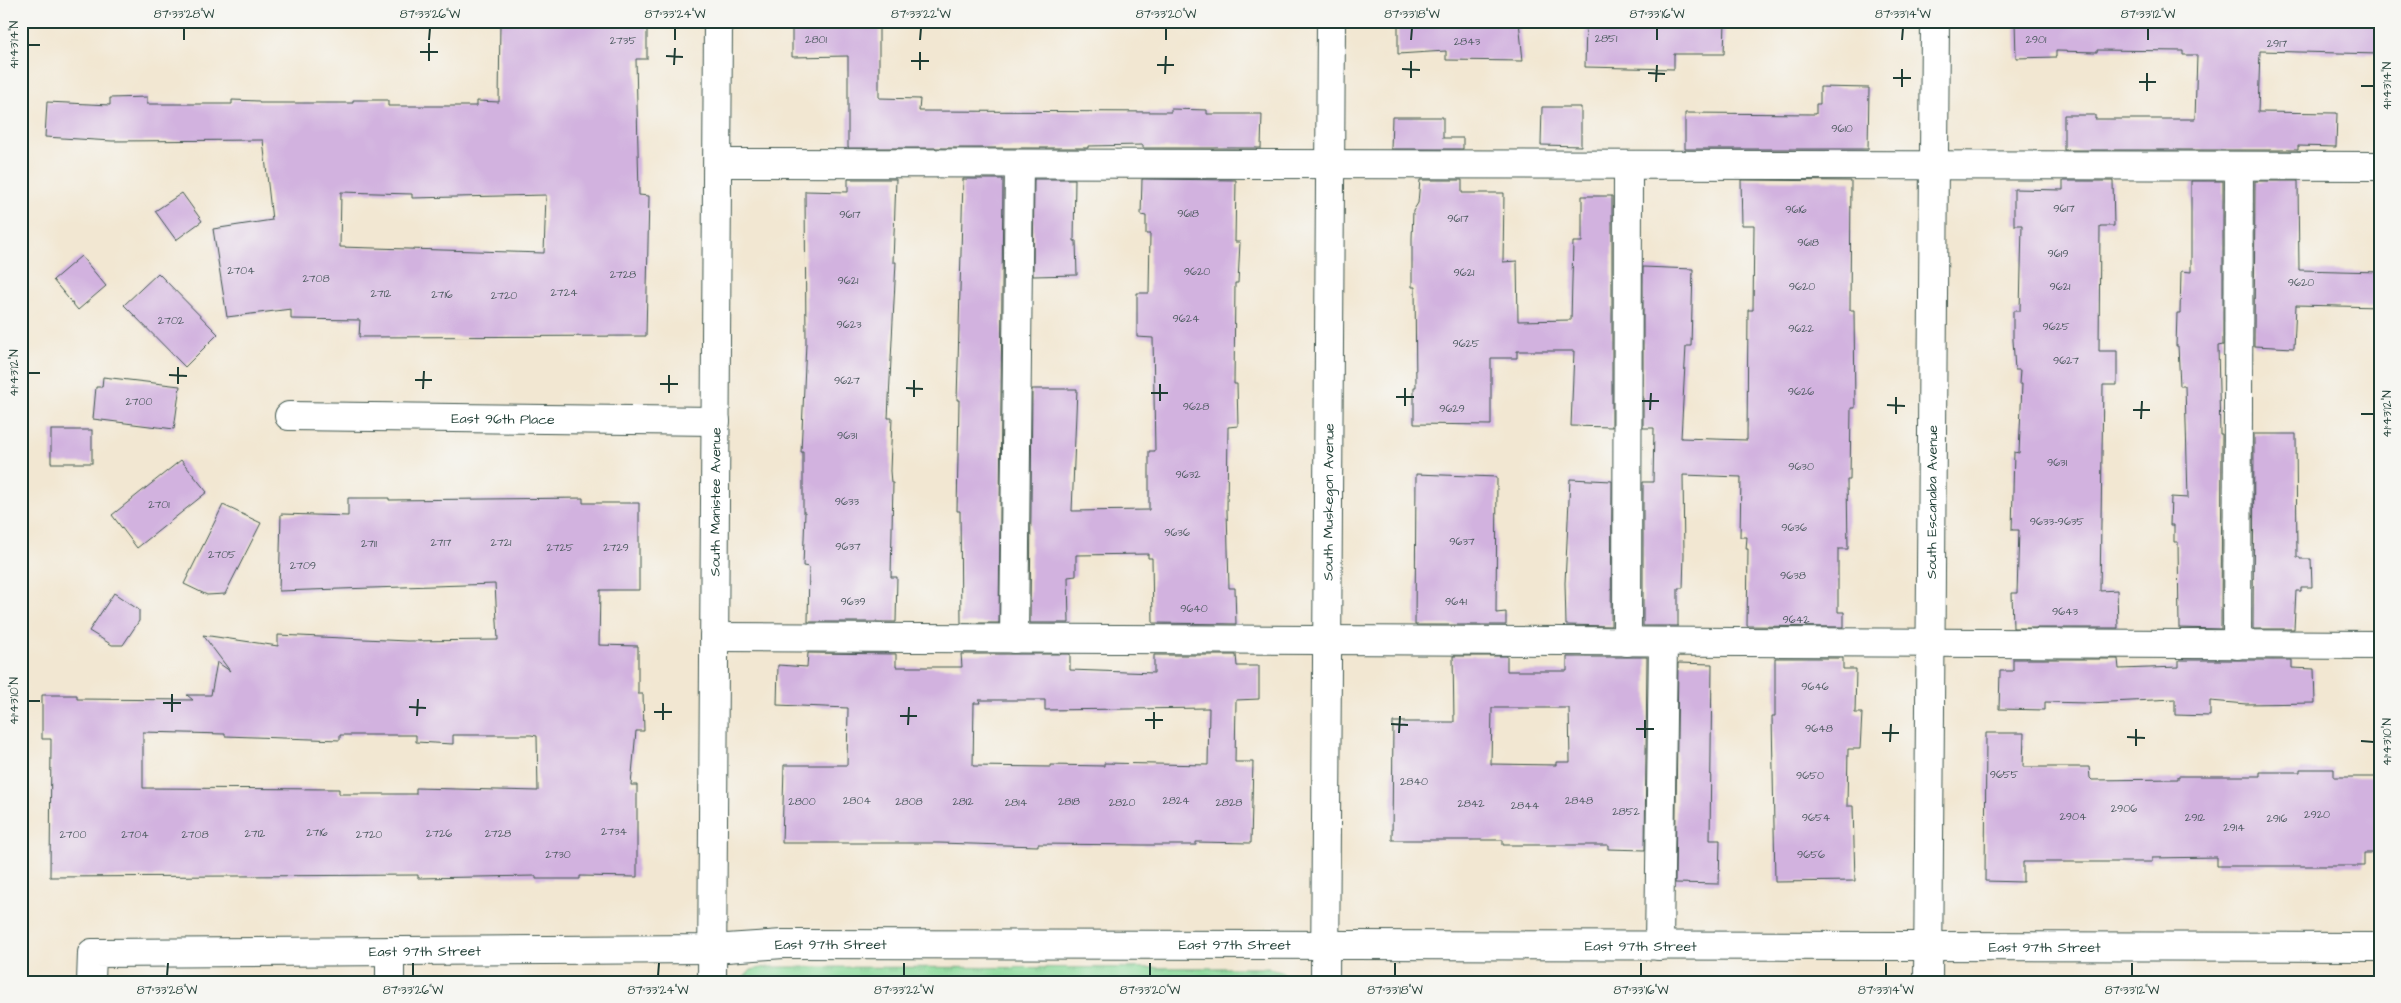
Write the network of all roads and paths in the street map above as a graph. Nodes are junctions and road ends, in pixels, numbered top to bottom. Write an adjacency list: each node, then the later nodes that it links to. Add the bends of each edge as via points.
1 (718, 21): 4 (street, South Manistee Avenue)
2 (1331, 21): 6 (street, South Muskegon Avenue)
3 (1935, 21): 8 (street, South Escanaba Avenue)
4 (718, 163): 5 (street); 12 (street, South Manistee Avenue)
5 (1019, 164): 6 (street); 14 (street)
6 (1330, 164): 7 (street); 15 (street, South Muskegon Avenue)
7 (1628, 165): 8 (street); 16 (street)
8 (1934, 166): 9 (street); 18 (street, South Escanaba Avenue)
9 (2239, 166): 10 (street); 19 (street)
10 (2380, 166)
11 (289, 416): 12 (street, East 96th Place)
12 (716, 421): 13 (street, South Manistee Avenue)
13 (714, 637): 14 (street); 25 (street, South Manistee Avenue)
14 (1014, 639): 15 (street)
15 (1327, 640): 16 (street); 21 (street, South Muskegon Avenue)
16 (1627, 642): 17 (street)
17 (1662, 642): 18 (street); 22 (street)
18 (1931, 643): 19 (street); 24 (street, South Escanaba Avenue)
19 (2238, 644): 20 (street)
20 (2380, 645)
21 (1325, 943): 22 (street, East 97th Street); 25 (street, East 97th Street, via 783,944); 30 (street, South Muskegon Avenue)
22 (1660, 946): 24 (street, East 97th Street)
23 (2380, 947): 24 (street, East 97th Street)
24 (1929, 948): 31 (street, South Escanaba Avenue)
25 (712, 949): 26 (street, East 97th Street); 29 (street, South Manistee Avenue)
26 (390, 951): 27 (street, East 97th Street, via 92,953); 28 (street)
27 (92, 982)
28 (390, 982)
29 (712, 982)
30 (1324, 982)
31 (1928, 982)

